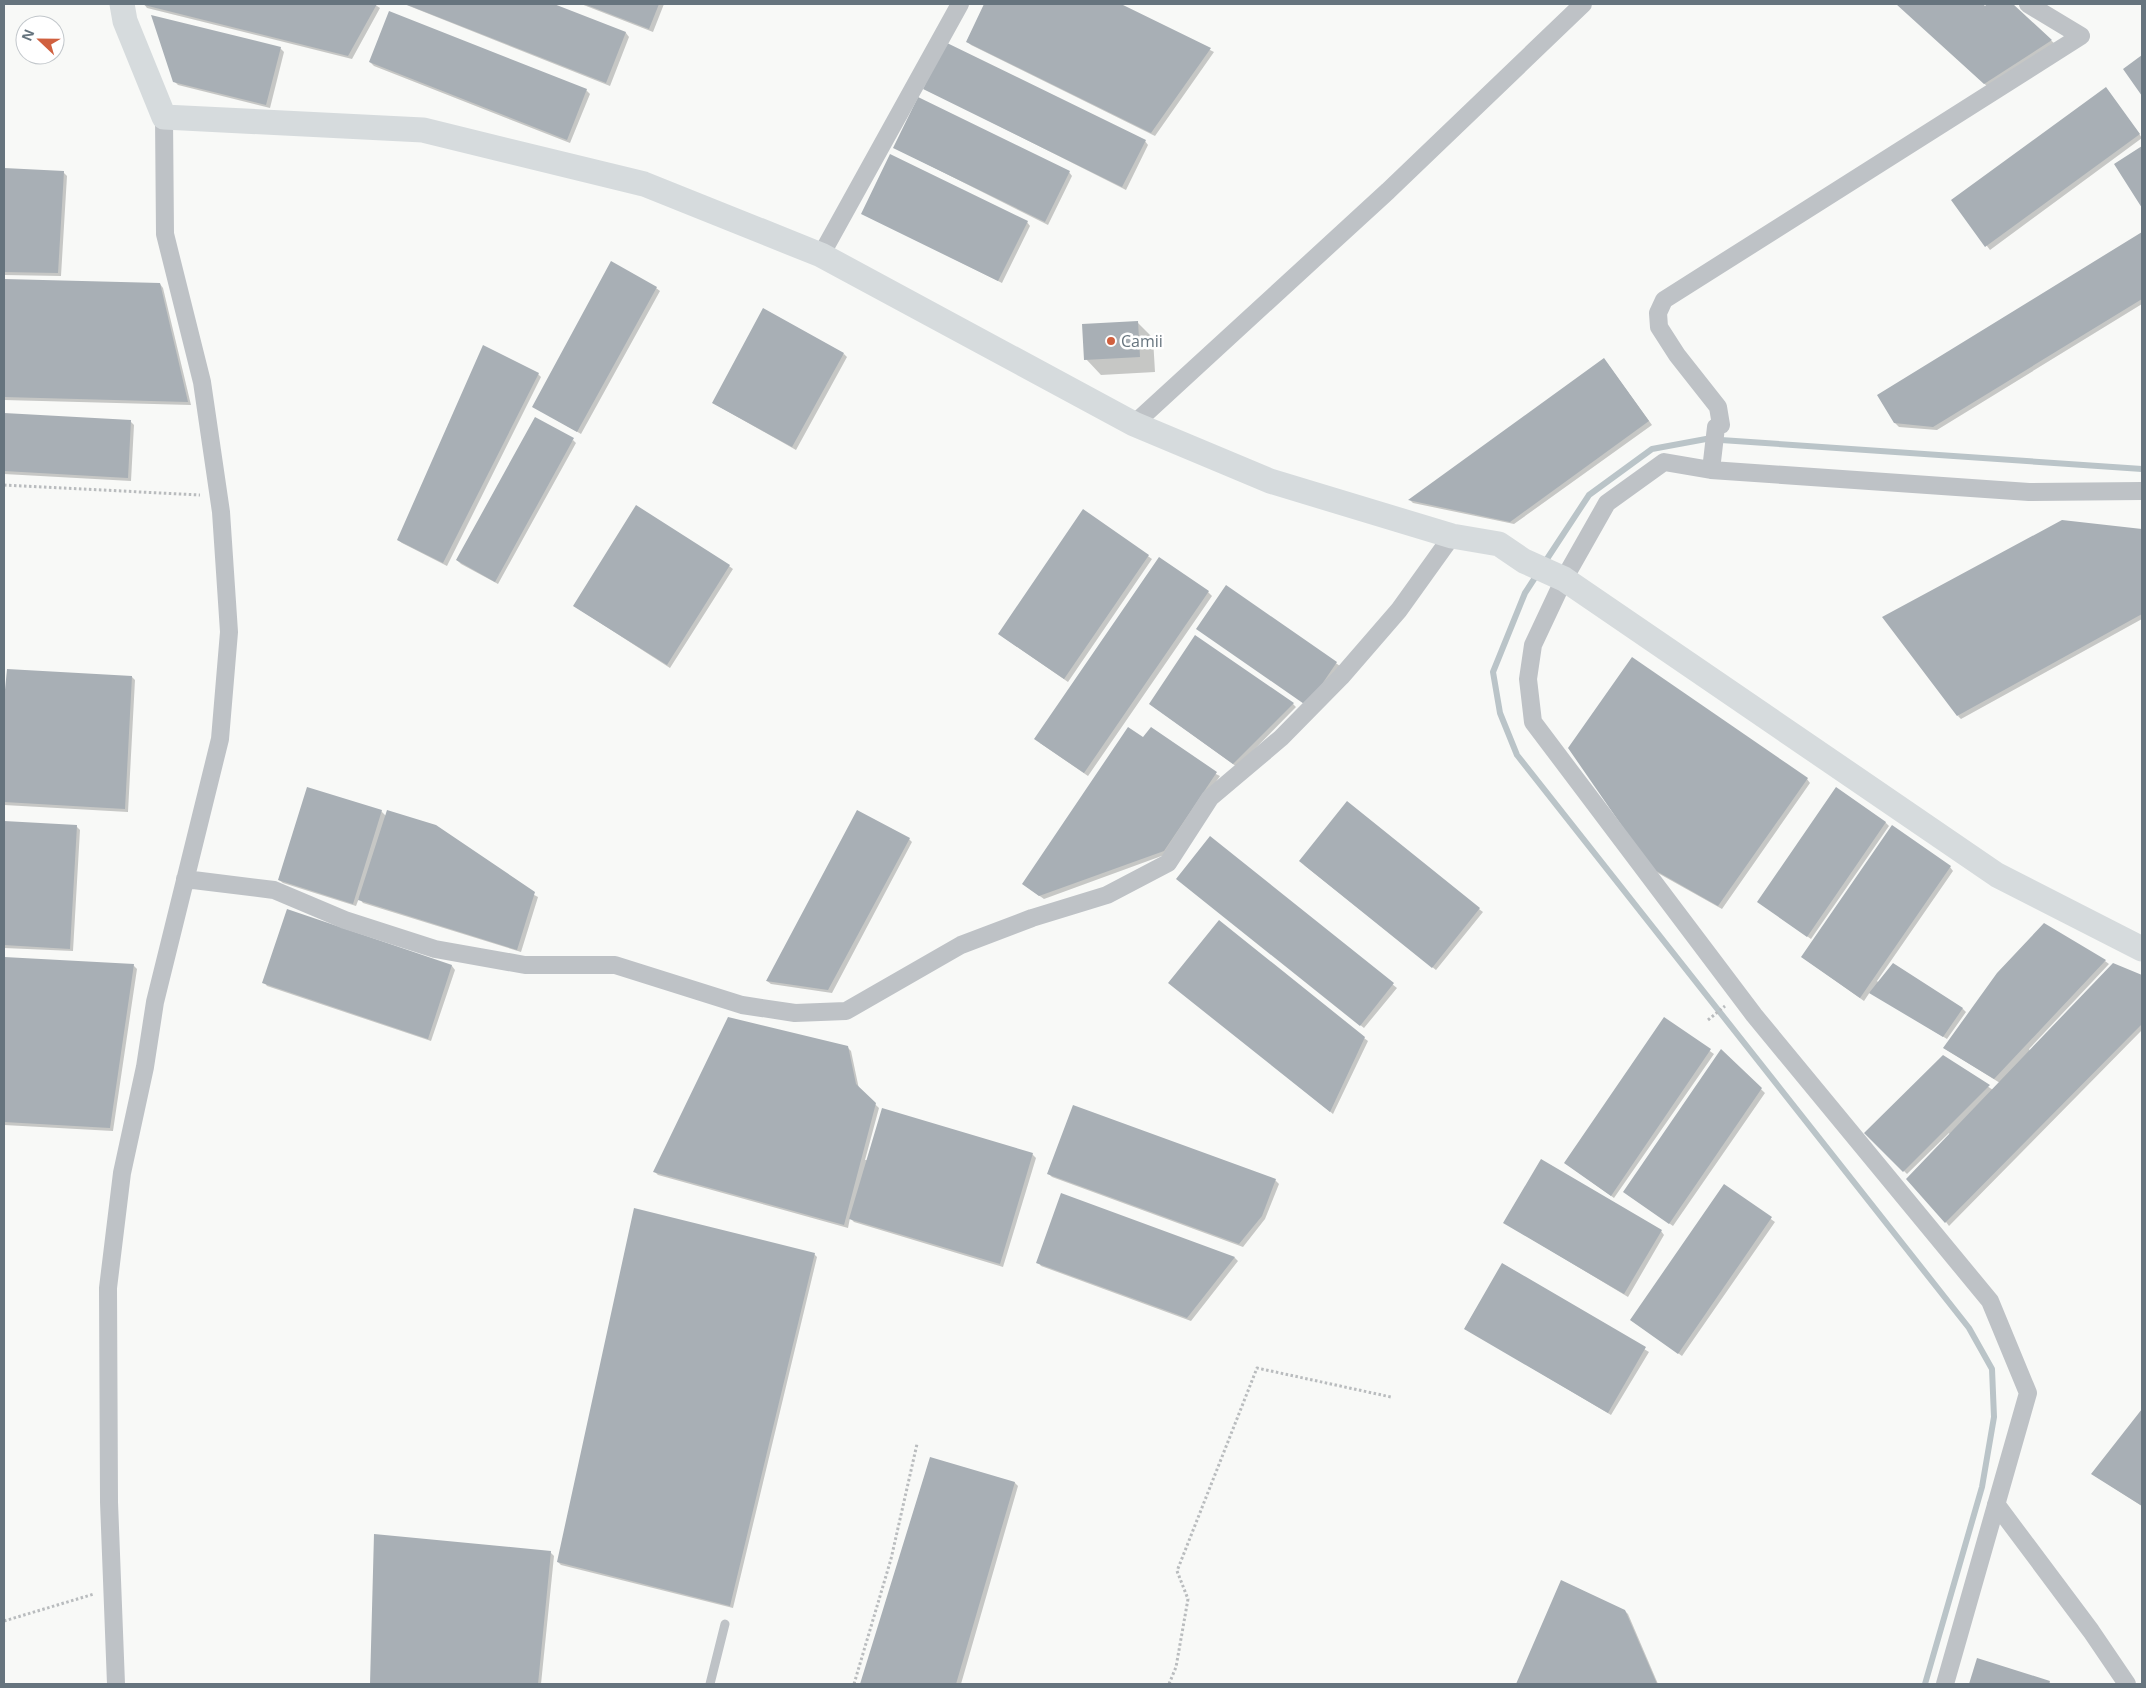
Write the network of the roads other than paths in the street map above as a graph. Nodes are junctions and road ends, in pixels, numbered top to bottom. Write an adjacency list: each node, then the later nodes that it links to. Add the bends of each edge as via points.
1 (122, 4): 5 (street, via 125,21)
2 (960, 4): 6 (street)
3 (1583, 4): 7 (street, via 1388,191)
4 (2028, 4): 8 (street, via 2081,36 1664,300 1658,313 1659,327 1676,355 1718,407 1721,425 1716,428)
5 (164, 118): 6 (street, via 423,130 644,184); 12 (street, via 166,234 202,382 218,496 229,632 221,729)
6 (821, 255): 7 (street)
7 (1134, 424): 10 (street, via 1270,481)
8 (1713, 461): 9 (street, via 2029,492); 11 (street, via 1664,462 1607,503)
9 (2142, 492)
10 (1452, 536): 11 (street, via 1499,544 1524,561); 12 (street, via 1398,610 1341,677 1281,738 1210,798 1168,864 1107,895 1032,918 961,945 846,1011 795,1012 742,1005 615,965 525,965 435,949 345,920 274,890)
11 (1558, 577): 13 (street, via 1997,875); 14 (street, via 1533,645 1528,679 1533,722 1754,1015 1990,1301 2028,1393)
12 (186, 879): 16 (street, via 154,1002 145,1067 122,1173 108,1288 109,1502)
13 (2142, 949)
14 (1996, 1504): 18 (street); 19 (street)
15 (725, 1624): 17 (lane)
16 (116, 1684)
17 (710, 1684)
18 (1945, 1684)
19 (2127, 1684)

